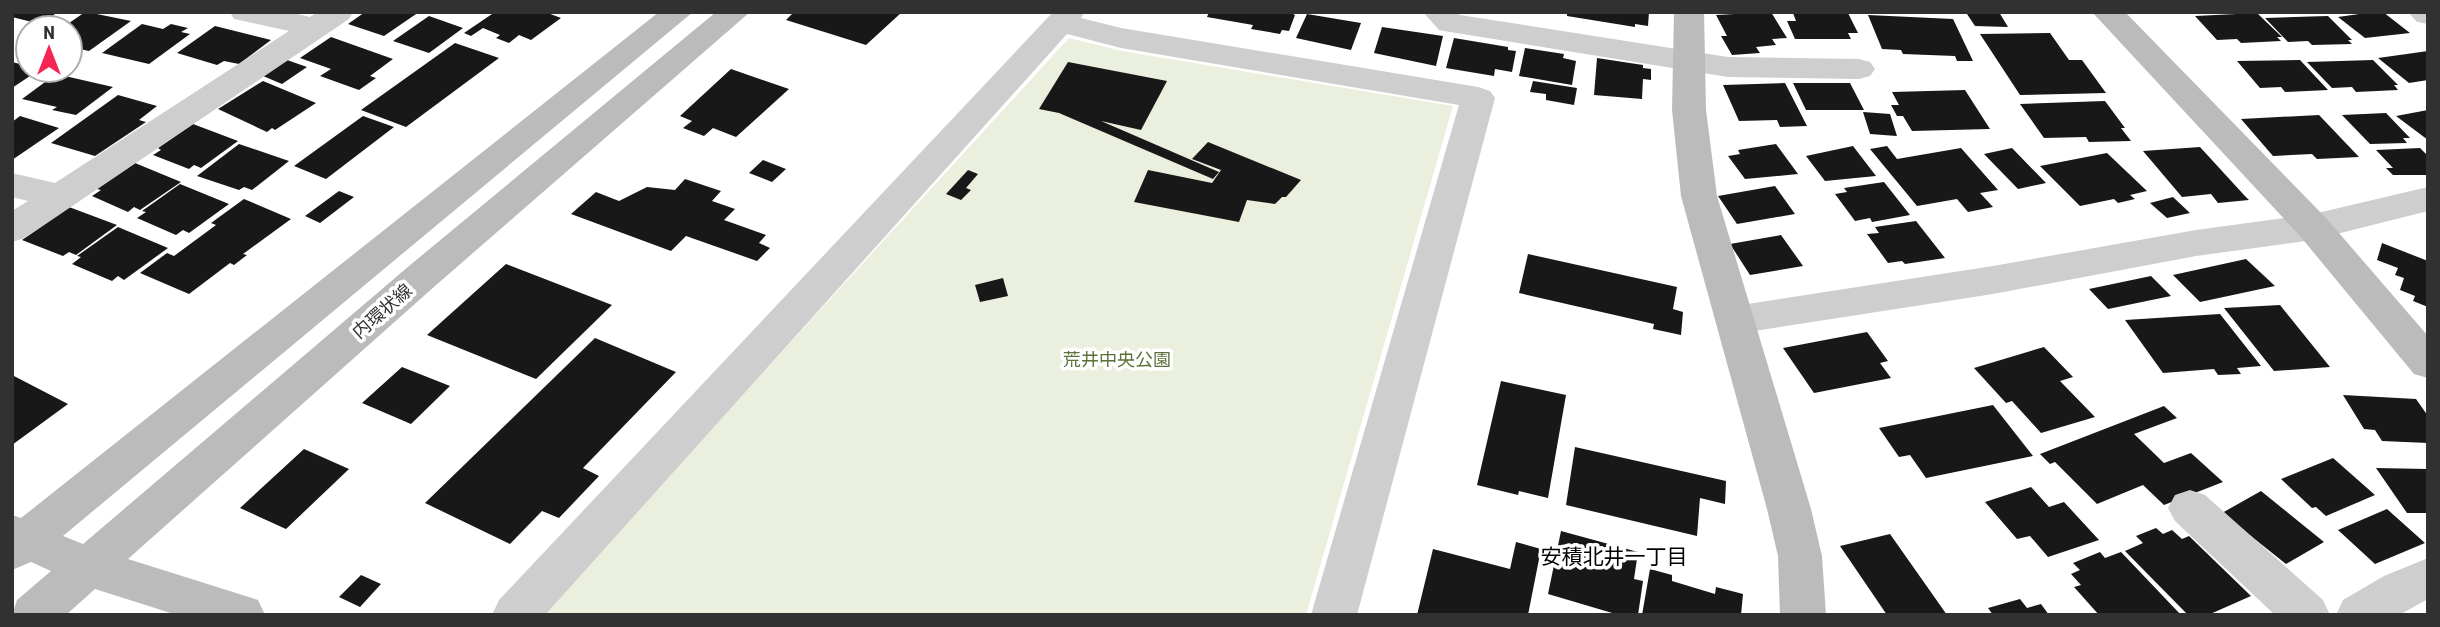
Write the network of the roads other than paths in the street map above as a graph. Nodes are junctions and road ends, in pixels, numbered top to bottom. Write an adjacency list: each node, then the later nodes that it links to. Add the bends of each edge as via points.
1 (245, 12): 10 (street)
2 (678, 12): 21 (street)
3 (735, 12): 22 (street, 内環状線, via 422,276)
4 (1438, 12): 11 (street, via 1450,23)
5 (1689, 12): 11 (street)
6 (2107, 12): 16 (street)
7 (2423, 12): 8 (street)
8 (2428, 15)
9 (1066, 17): 26 (street); 27 (street, via 1121,38 1478,98)
10 (327, 20): 14 (street)
11 (1689, 61): 12 (street, via 1728,67); 18 (street, via 1689,110 1699,196)
12 (1859, 69)
13 (12, 185): 14 (street)
14 (61, 197): 17 (street)
15 (2428, 199): 16 (street)
16 (2313, 226): 18 (street); 19 (street)
17 (12, 229)
18 (1735, 320): 28 (street, via 1800,556)
19 (2428, 363)
20 (2190, 508): 29 (street)
21 (17, 541): 22 (street)
22 (89, 567): 24 (street, 内環状線); 25 (street)
23 (2428, 578): 30 (street)
24 (33, 615)
25 (242, 615)
26 (515, 615)
27 (1334, 615)
28 (1803, 615)
29 (2307, 615)
30 (2359, 615)

